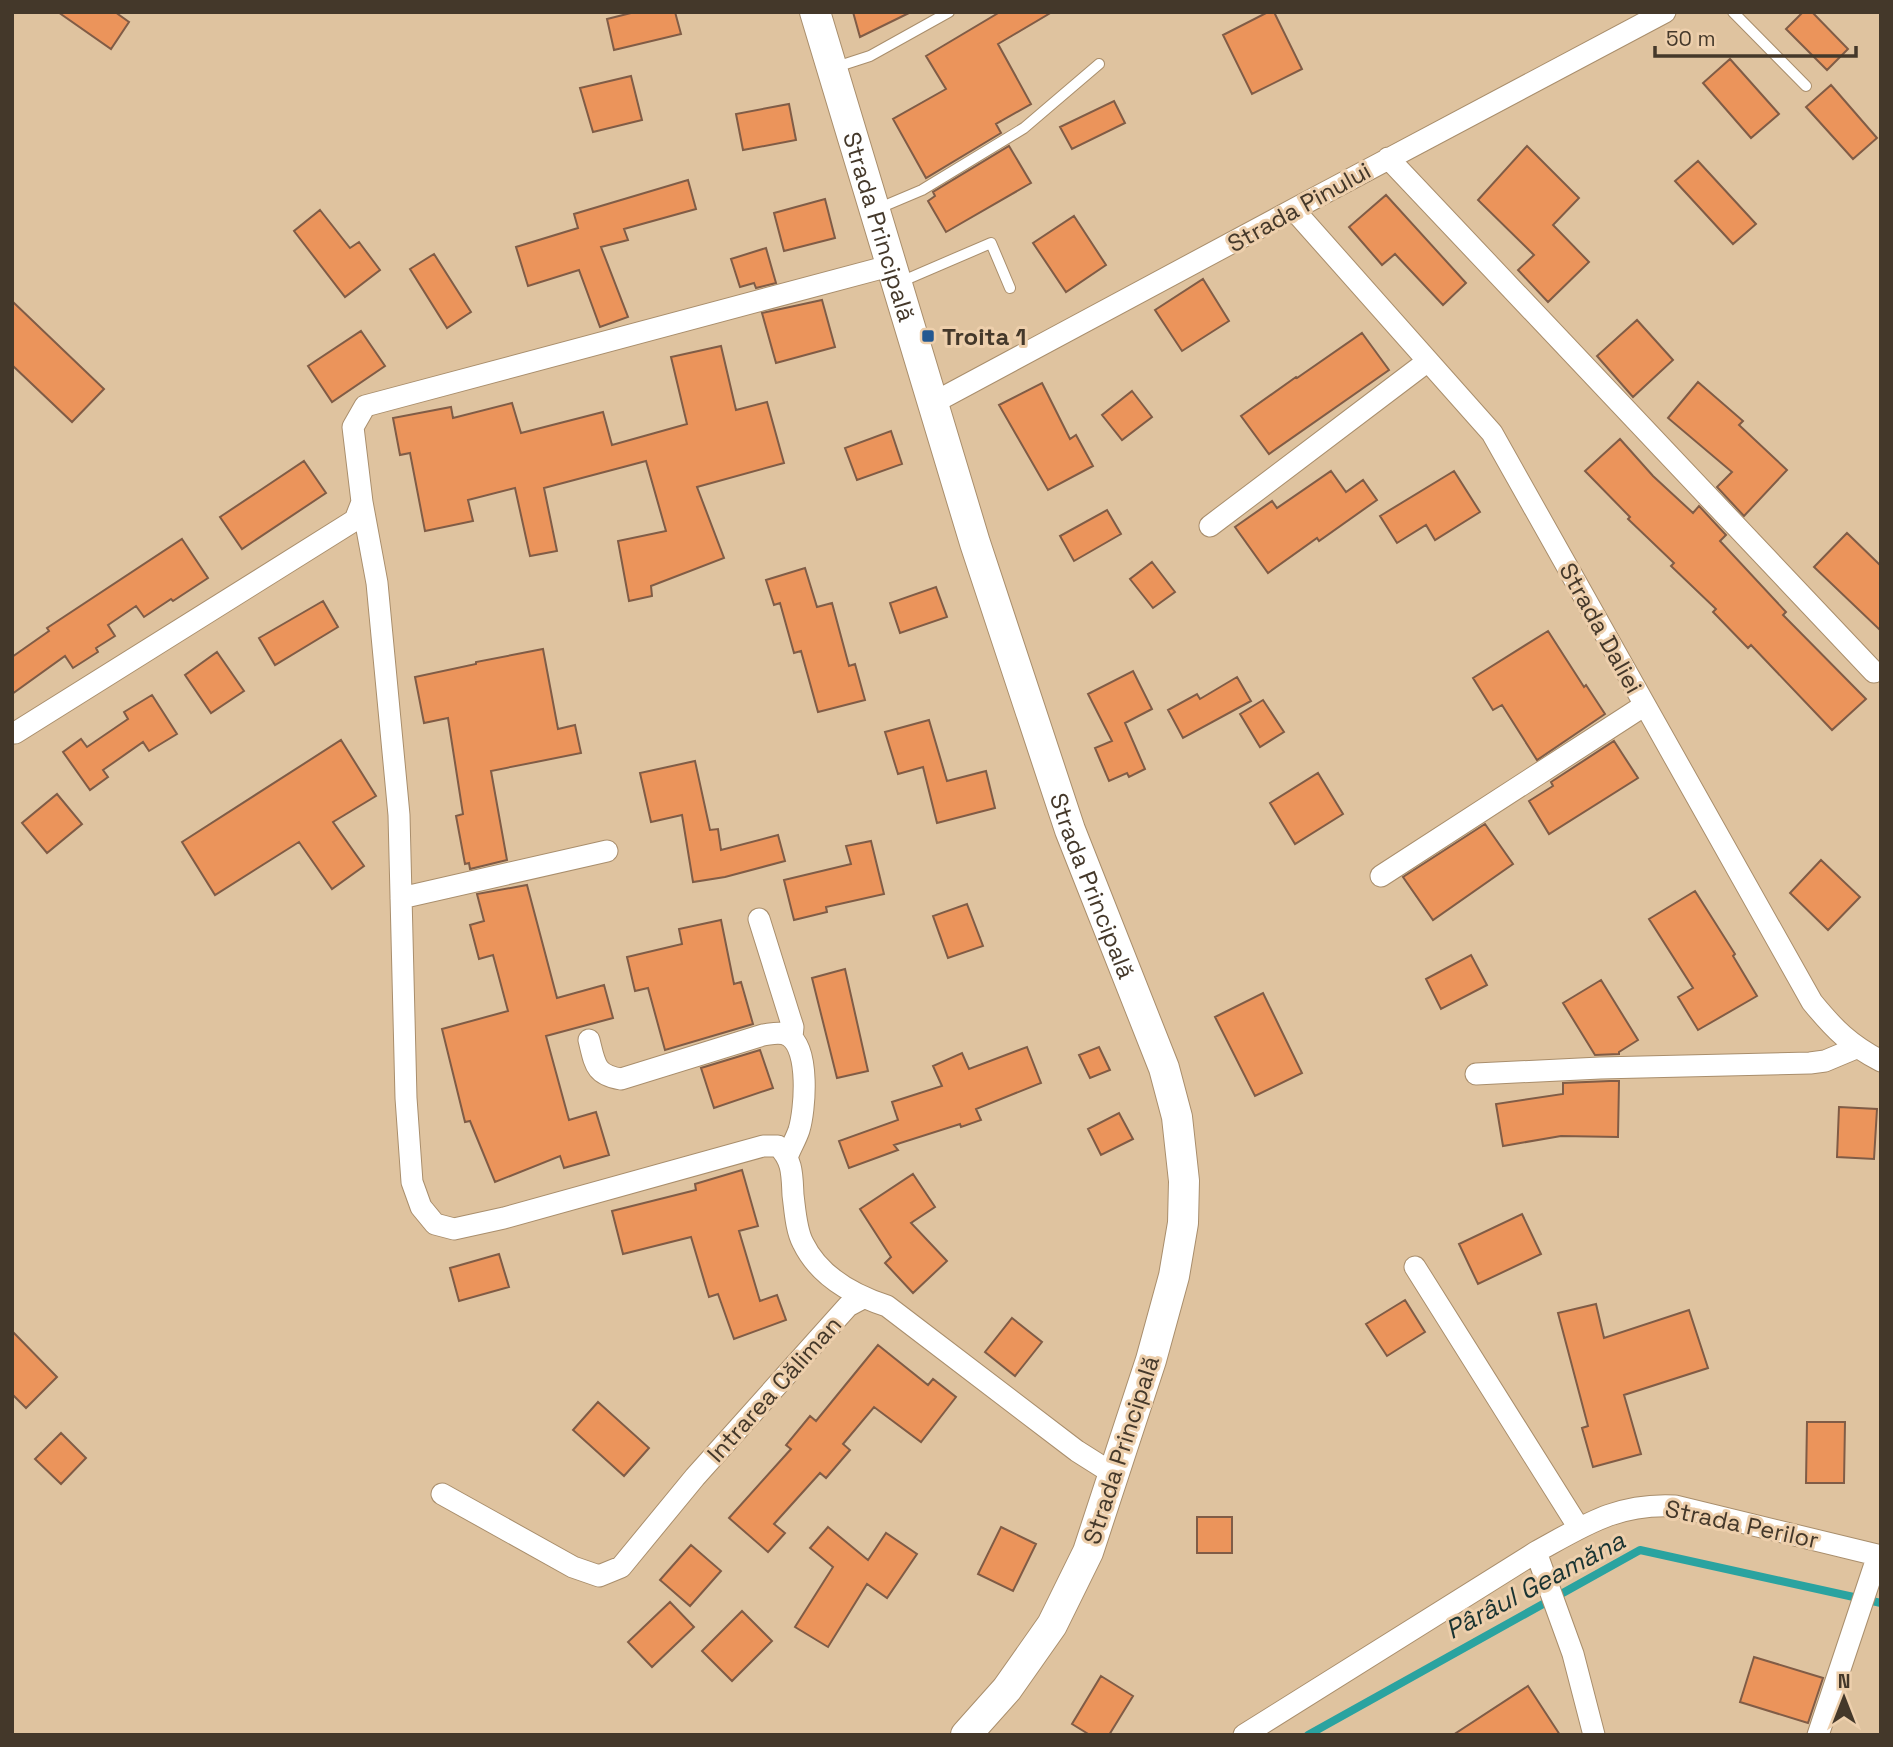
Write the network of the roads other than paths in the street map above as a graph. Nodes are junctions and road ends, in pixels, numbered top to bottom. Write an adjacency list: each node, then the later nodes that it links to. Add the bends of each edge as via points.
1 (815, 12): 6 (main road, Strada Principală)
2 (949, 12): 6 (lane, via 870,56)
3 (1665, 12): 8 (street, Strada Pinului)
4 (1733, 12): 7 (lane)
5 (1099, 64): 9 (lane, via 1024,128 922,190)
6 (831, 69): 9 (main road, Strada Principală)
7 (1806, 86)
8 (1388, 158): 10 (street, Strada Pinului); 17 (street)
9 (875, 210): 11 (main road, Strada Principală)
10 (1294, 210): 13 (street, Strada Daliei); 14 (street, Strada Pinului)
11 (895, 274): 12 (lane, via 991,243); 14 (main road, Strada Principală); 15 (street, via 365,406 353,427)
12 (1010, 288)
13 (1428, 361): 16 (street); 18 (street, Strada Daliei, via 1492,433)
14 (933, 402): 32 (main road, Strada Principală, via 1070,830 1159,1055 1177,1116 1184,1181 1174,1276)
15 (362, 502): 19 (street, via 355,520); 22 (street, via 378,597 399,815)
16 (1210, 526)
17 (1874, 672)
18 (1645, 705): 21 (street); 26 (street, Strada Daliei, via 1812,1002)
19 (15, 733)
20 (607, 851): 22 (street)
21 (1381, 876)
22 (401, 898): 29 (street, via 412,1182 421,1208 435,1224 454,1228 504,1218 763,1146 778,1146)
23 (759, 919): 24 (street, via 793,1027)
24 (792, 1037): 25 (street, via 763,1035 621,1079 606,1077 596,1066); 29 (street, via 804,1069 804,1101)
25 (589, 1040)
26 (1856, 1048): 27 (street, Strada Daliei); 28 (street, via 1810,1063)
27 (1881, 1060)
28 (1476, 1074)
29 (788, 1155): 31 (street, via 802,1242 825,1273)
30 (1415, 1268): 34 (street)
31 (863, 1298): 32 (street, Intrarea Căliman, via 887,1306); 33 (street, Intrarea Căliman, via 848,1306 621,1567 599,1576 573,1567)
32 (1115, 1475): 37 (main road, Strada Principală, via 1088,1552 1052,1625 1007,1689)
33 (442, 1494)
34 (1579, 1528): 35 (street, Strada Perilor); 36 (street, Strada Perilor, via 1626,1508 1675,1506)
35 (1536, 1552): 38 (street, Strada Perilor); 39 (street, via 1573,1654)
36 (1879, 1556): 40 (street)
37 (966, 1735)
38 (1244, 1735)
39 (1594, 1735)
40 (1818, 1735)

